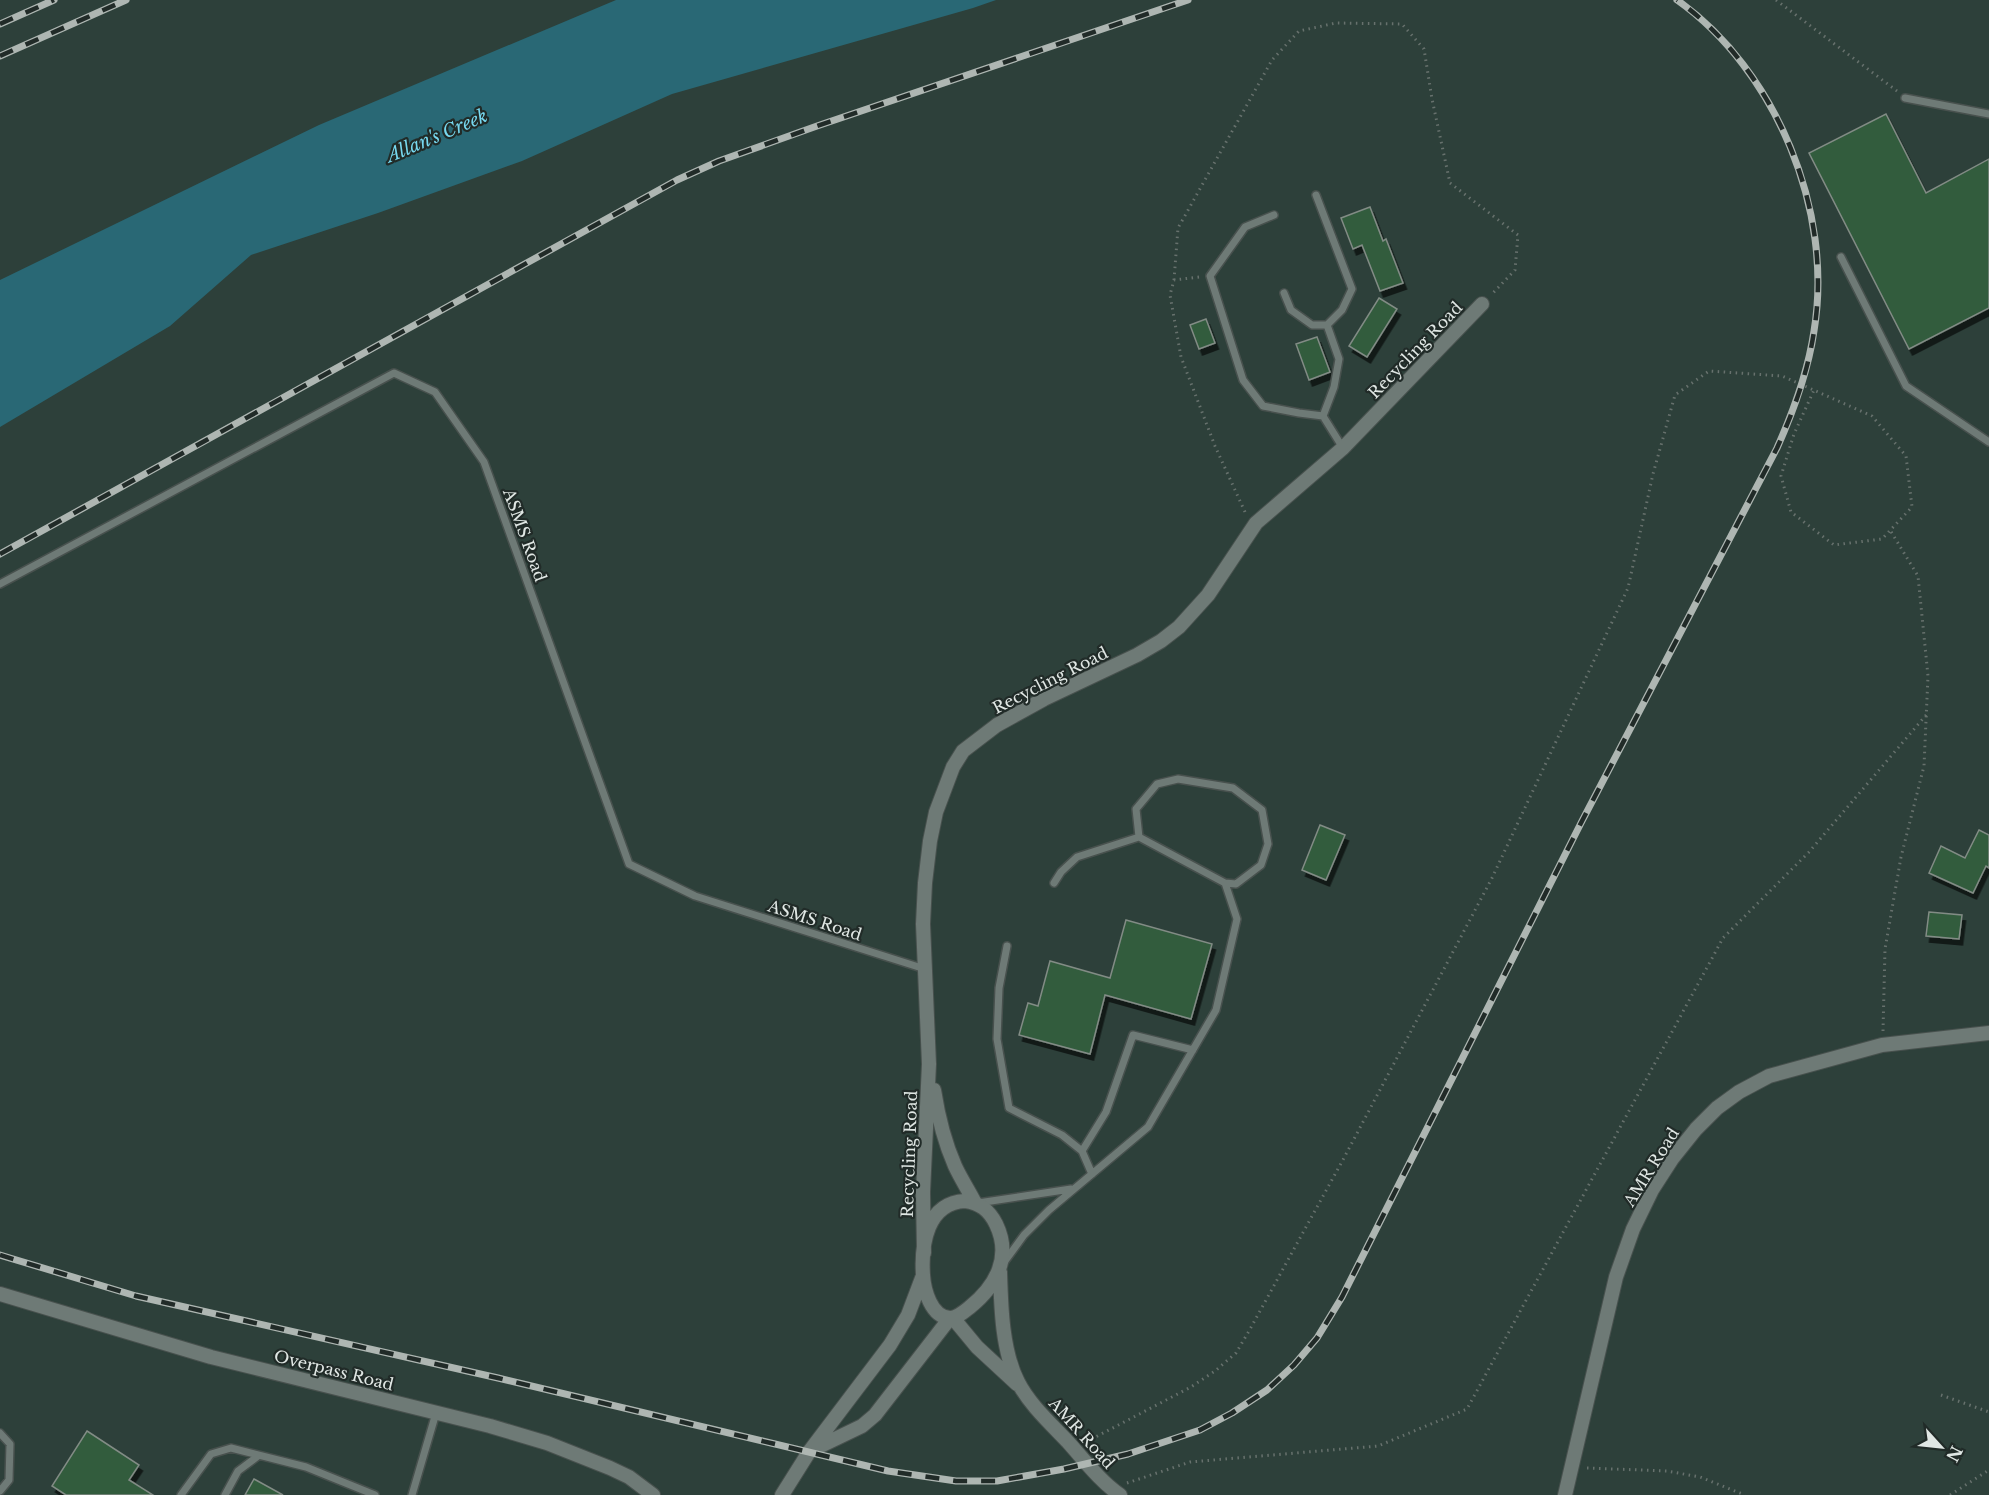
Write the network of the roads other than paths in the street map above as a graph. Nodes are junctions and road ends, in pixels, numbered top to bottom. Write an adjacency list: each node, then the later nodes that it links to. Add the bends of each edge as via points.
1 (1905, 98): 2 (lane)
2 (1989, 114)
3 (1316, 195): 8 (lane, via 1352,289 1342,310)
4 (1274, 215): 9 (lane, via 1245,227 1210,276 1243,380 1263,406)
5 (1841, 257): 10 (lane, via 1906,386)
6 (1284, 293): 8 (lane, via 1291,310 1312,325)
7 (1482, 304): 11 (street, Recycling Road)
8 (1327, 325): 9 (lane, via 1339,359)
9 (1323, 416): 11 (lane)
10 (1989, 442)
11 (1343, 448): 17 (street, Recycling Road, via 1256,523 1208,595 1161,641 1036,703 997,725 963,751 944,790 930,841 923,924)
12 (0, 584): 17 (lane, ASMS Road, via 394,373 435,392 484,462 629,864 695,896)
13 (1140, 837): 14 (lane, via 1077,857); 15 (lane); 15 (lane, via 1136,808 1157,784 1178,779 1233,788 1262,810 1268,844 1262,865 1236,884)
14 (1054, 883)
15 (1225, 883): 19 (lane, via 1237,919 1216,1010)
16 (1007, 946): 21 (lane, via 999,988 997,1039 1008,1108 1062,1135)
17 (925, 969): 20 (street, Recycling Road)
18 (1989, 1033): 43 (street, AMR Road, via 1882,1045 1769,1076 1739,1092 1696,1128 1652,1190 1633,1229 1616,1277)
19 (1193, 1050): 21 (lane, via 1133,1035 1106,1112); 22 (lane, via 1148,1127)
20 (929, 1064): 24 (street, via 942,1131 955,1166); 25 (street, Recycling Road)
21 (1082, 1151): 22 (lane)
22 (1092, 1174): 23 (lane)
23 (1074, 1189): 24 (lane); 26 (lane, via 1024,1235)
24 (976, 1203): 25 (street, via 957,1202 938,1211 927,1231); 26 (street, via 992,1216 1001,1234)
25 (924, 1253): 27 (street)
26 (1001, 1268): 29 (street, via 979,1299); 30 (street, AMR Road, via 1001,1309 1013,1371)
27 (923, 1276): 29 (street, via 933,1307); 33 (street, via 895,1337)
28 (0, 1294): 31 (street, Overpass Road, via 211,1357)
29 (951, 1318): 30 (street, AMR Road); 33 (street, via 875,1415 862,1426)
30 (1023, 1390): 36 (street, AMR Road)
31 (436, 1413): 40 (lane); 41 (street, Overpass Road, via 587,1458 629,1478)
32 (0, 1433): 35 (lane, via 10,1444 9,1480)
33 (808, 1452): 42 (street)
34 (258, 1456): 37 (lane, via 231,1448 211,1454); 38 (lane, via 238,1471); 39 (lane, via 306,1467)
35 (0, 1491)
36 (1116, 1492)
37 (181, 1495)
38 (225, 1495)
39 (375, 1495)
40 (412, 1495)
41 (653, 1495)
42 (782, 1495)
43 (1565, 1495)

